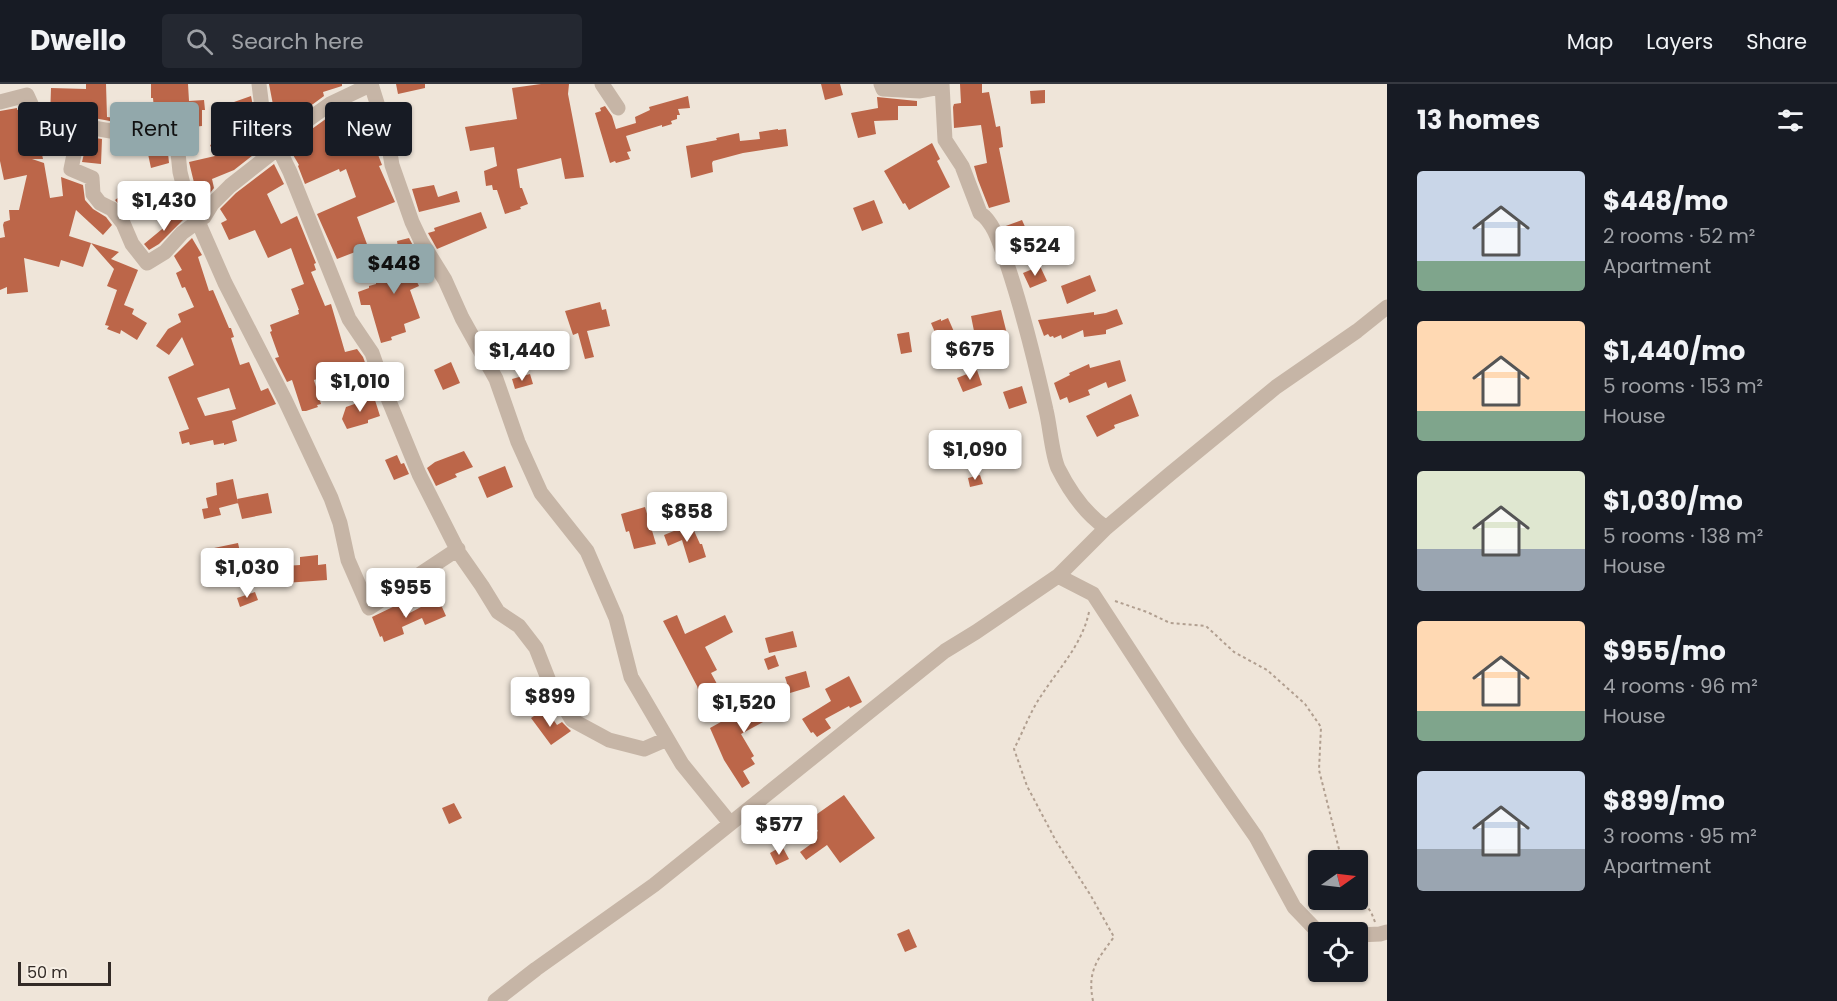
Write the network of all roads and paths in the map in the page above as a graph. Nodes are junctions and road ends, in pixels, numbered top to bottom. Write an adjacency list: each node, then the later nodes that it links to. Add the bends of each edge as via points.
1 (39, 84): 7 (street)
2 (260, 84): 10 (street)
3 (371, 84): 12 (street); 24 (street, via 392,165 421,241 496,379 541,493 587,551 616,618 631,677)
4 (602, 84): 11 (street)
5 (881, 84): 6 (street, via 883,89 920,91)
6 (941, 86): 19 (street, via 945,140 962,166 980,213 987,217 1001,247 1021,305 1057,465 1070,489)
7 (27, 95): 8 (street); 9 (street)
8 (0, 102)
9 (30, 102)
10 (262, 102)
11 (618, 108)
12 (313, 117)
13 (98, 129): 17 (street, via 145,137 176,134 180,172)
14 (74, 156): 17 (street, via 71,169 92,178 93,194 123,223 132,244 147,263)
15 (266, 156): 17 (street, via 230,186)
16 (282, 156): 20 (street, via 350,319 372,352 419,474)
17 (197, 222): 20 (street, via 331,498 348,560 369,608)
18 (1387, 307): 19 (street, via 1276,387)
19 (1106, 528): 21 (street)
20 (458, 549): 24 (street, via 498,612 519,626 536,648 549,681 572,720 609,740 644,749)
21 (1058, 576): 22 (street); 25 (street, via 945,651)
22 (1092, 594): 27 (street, via 1256,837 1294,907); 31 (path, via 1087,621 1071,655 1040,696 1014,750 1031,795 1114,937 1094,966)
23 (1114, 601): 26 (path, via 1170,623 1206,626 1234,652 1267,670 1305,704 1321,727 1319,770)
24 (667, 739): 25 (street)
25 (730, 823): 30 (street, via 654,885)
26 (1339, 850)
27 (1308, 922)
28 (1387, 932): 29 (street)
29 (1368, 935)
30 (495, 1001)
31 (1093, 1001)

